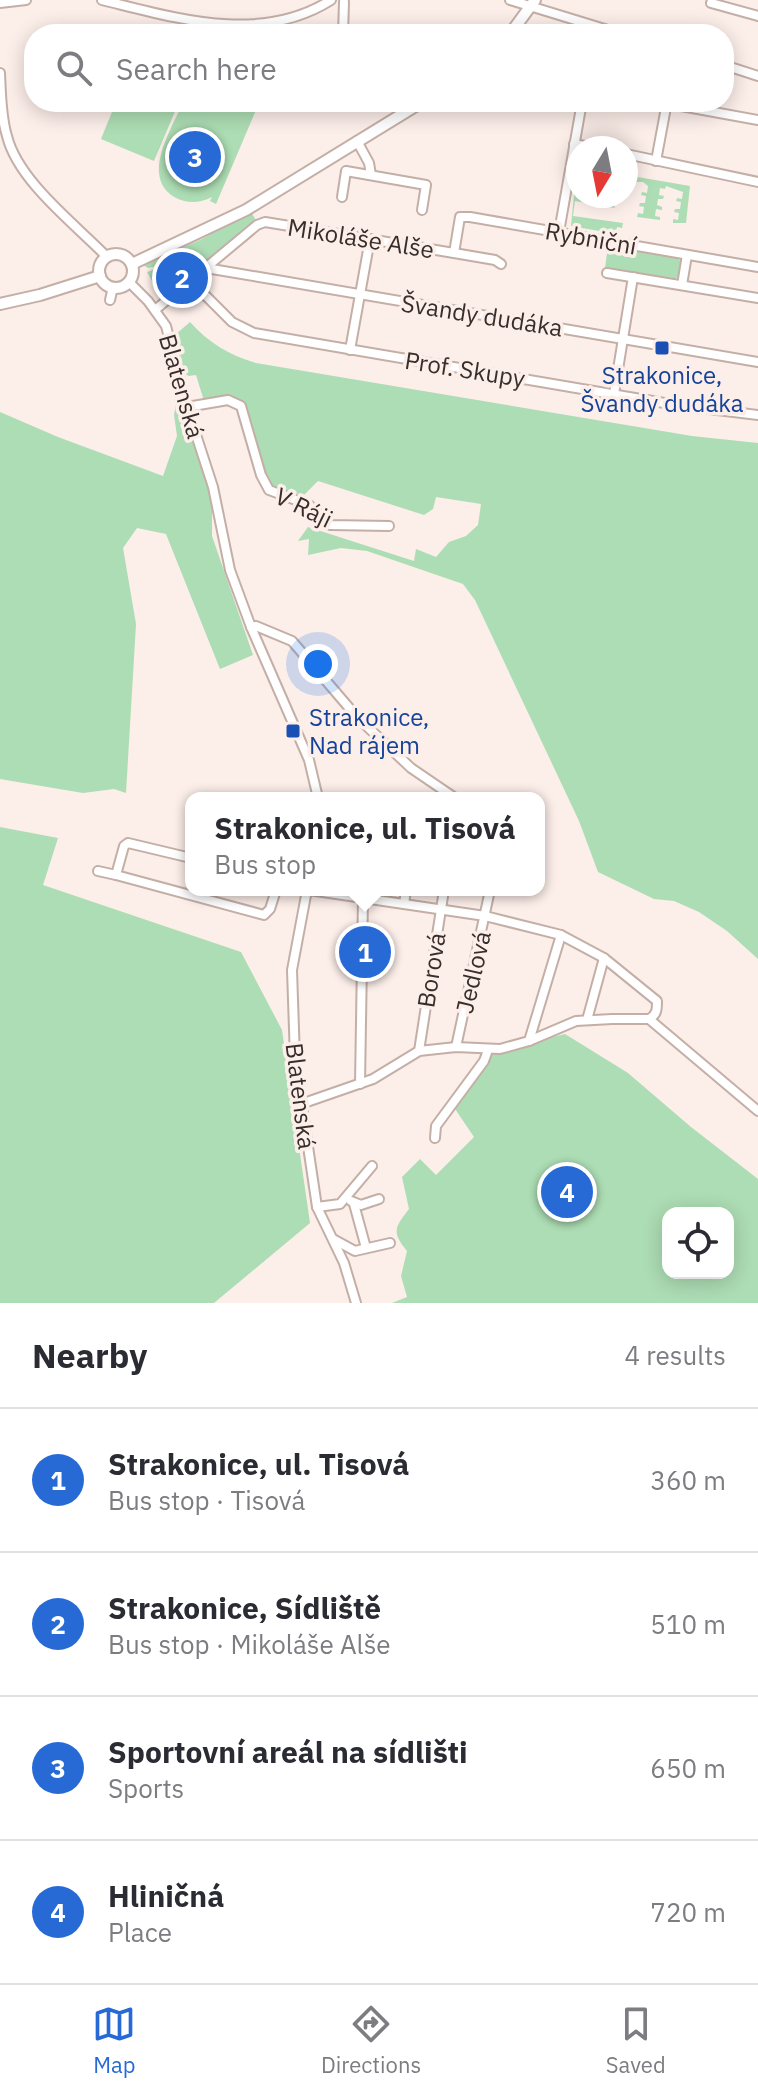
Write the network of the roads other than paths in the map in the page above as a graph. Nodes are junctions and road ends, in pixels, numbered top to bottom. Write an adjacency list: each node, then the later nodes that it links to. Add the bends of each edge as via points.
1 (26, 0): 5 (street)
2 (102, 0): 9 (street)
3 (339, 0): 10 (street, via 300,16); 11 (street)
4 (510, 0): 6 (street)
5 (0, 3)
6 (533, 3): 12 (main road); 13 (street)
7 (711, 3): 8 (street)
8 (758, 16)
9 (221, 24)
10 (248, 24)
11 (342, 24)
12 (517, 24)
13 (593, 24)
14 (734, 68): 16 (street)
15 (0, 73): 22 (street)
16 (758, 76)
17 (405, 112): 24 (main road)
18 (580, 112): 23 (street)
19 (663, 112): 26 (street)
20 (717, 112): 21 (street)
21 (758, 120)
22 (3, 134): 36 (street, via 30,178)
23 (576, 136)
24 (357, 141): 27 (street); 37 (main road, via 246,210)
25 (638, 157): 26 (street)
26 (656, 161): 28 (street)
27 (371, 175): 30 (street, via 346,171); 31 (street, via 426,185)
28 (758, 182)
29 (566, 191): 32 (street)
30 (342, 197)
31 (422, 210)
32 (559, 232): 34 (street, Rybniční, via 460,217); 35 (street, Rybniční)
33 (370, 239): 34 (street, Mikoláše Alše); 40 (street, Mikoláše Alše, via 265,222); 48 (street)
34 (454, 253): 38 (street, Mikoláše Alše)
35 (687, 255): 39 (street, Rybniční); 46 (street)
36 (107, 257): 37 (main road, via 121,255); 42 (main road)
37 (132, 264): 45 (main road)
38 (501, 264)
39 (758, 267)
40 (206, 268): 44 (street, Mikoláše Alše); 48 (street, Švandy dudáka)
41 (607, 273): 43 (street)
42 (100, 276): 47 (main road); 51 (main road)
43 (633, 277): 46 (street); 53 (street)
44 (191, 281): 52 (street, Mikoláše Alše); 54 (street, Prof. Skupy, via 242,328)
45 (129, 282): 47 (main road); 52 (street, Blatenská)
46 (682, 285): 49 (street)
47 (113, 287): 50 (street)
48 (360, 295): 53 (street, Švandy dudáka); 54 (street)
49 (758, 298)
50 (110, 300)
51 (0, 304)
52 (155, 310): 57 (street, Blatenská, via 168,333)
53 (622, 338): 55 (street, Švandy dudáka); 56 (street)
54 (350, 350): 56 (street, Prof. Skupy)
55 (758, 362)
56 (614, 394): 58 (street, Prof. Skupy)
57 (187, 407): 59 (street, V Ráji, via 228,400 241,406 271,493 309,505 330,525); 60 (street, Blatenská, via 216,501 230,570)
58 (758, 415)
59 (389, 526)
60 (251, 627): 61 (street, Blatenská, via 309,760); 62 (street, via 292,641 357,717 411,768)
61 (317, 792)
62 (446, 792)
63 (185, 857): 65 (street, via 128,843)
64 (98, 871): 65 (street)
65 (116, 875): 66 (street)
66 (185, 894)
67 (194, 896): 68 (street, via 264,915)
68 (274, 896)
69 (307, 896): 87 (street, Blatenská, via 291,998)
70 (357, 896): 74 (street)
71 (405, 896): 75 (street)
72 (443, 896): 76 (street, Borová)
73 (489, 896): 77 (street, Jedlová)
74 (363, 898): 75 (street); 86 (street)
75 (404, 904): 76 (street)
76 (441, 909): 77 (street); 85 (street, Borová)
77 (485, 916): 78 (street); 83 (street, Jedlová)
78 (561, 935): 79 (street); 82 (street)
79 (604, 958): 80 (street, via 657,1001); 81 (street)
80 (649, 1019): 81 (street); 88 (street)
81 (587, 1020): 82 (street)
82 (529, 1041): 84 (street)
83 (456, 1047): 84 (street); 85 (street)
84 (488, 1050): 89 (street, via 436,1126)
85 (419, 1051): 86 (street)
86 (360, 1084): 87 (street)
87 (301, 1104): 93 (street, Blatenská)
88 (758, 1111)
89 (435, 1138)
90 (372, 1166): 92 (street)
91 (379, 1199): 92 (street, via 361,1205)
92 (351, 1201): 93 (street); 96 (street)
93 (317, 1207): 94 (street, Blatenská)
94 (332, 1239): 96 (street, via 355,1251); 97 (street, Blatenská)
95 (390, 1243): 96 (street)
96 (366, 1248)
97 (355, 1299)

